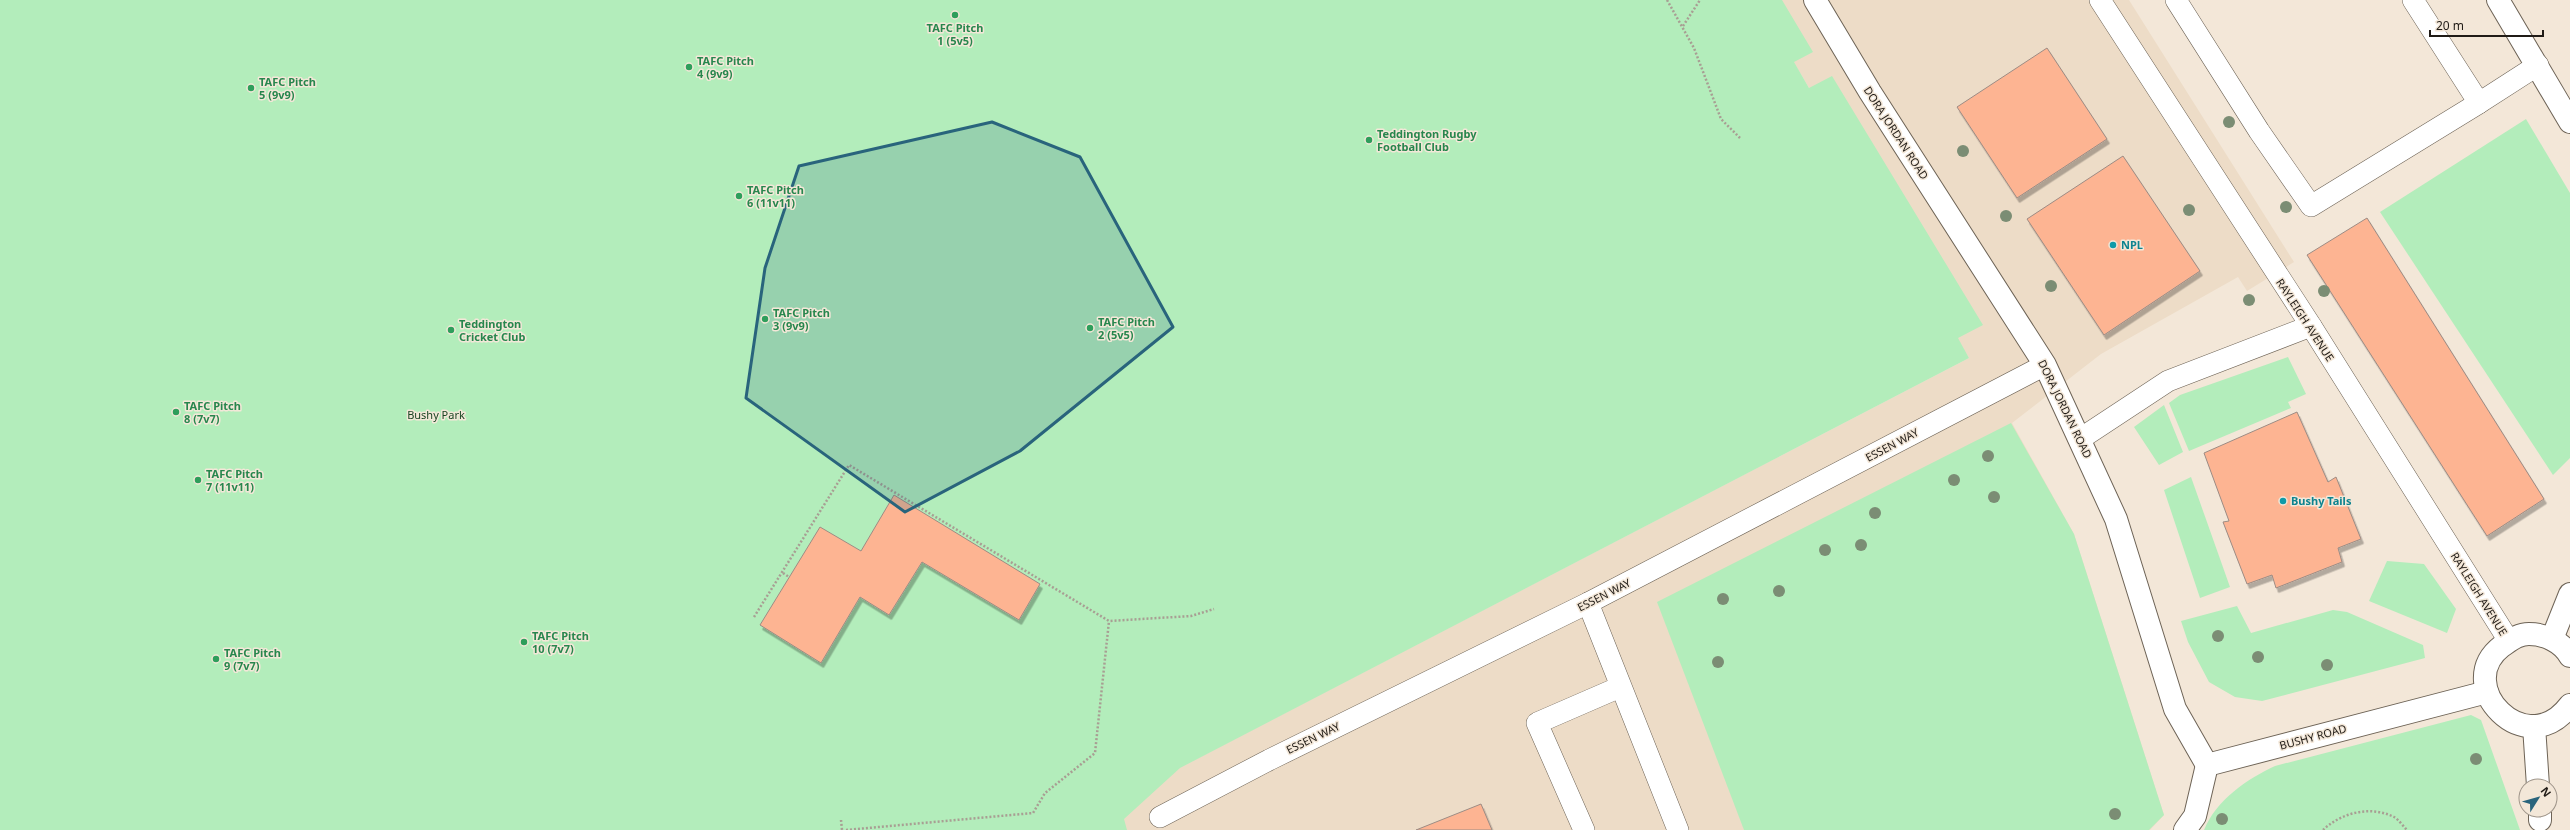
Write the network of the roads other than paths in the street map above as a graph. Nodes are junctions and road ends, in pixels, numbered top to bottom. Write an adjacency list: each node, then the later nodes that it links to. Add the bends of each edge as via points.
1 (1815, 0): 10 (street, DORA JORDAN ROAD, via 1870,92)
2 (2100, 0): 9 (lane, RAYLEIGH AVENUE)
3 (2176, 0): 7 (lane, via 2259,131 2311,206)
4 (2412, 0): 7 (lane)
5 (2498, 0): 6 (street)
6 (2538, 65): 7 (lane); 8 (street)
7 (2479, 102)
8 (2570, 122)
9 (2311, 326): 11 (lane, via 2168,381); 15 (lane, RAYLEIGH AVENUE)
10 (2045, 366): 11 (street, DORA JORDAN ROAD); 13 (lane, ESSEN WAY)
11 (2080, 439): 21 (street, DORA JORDAN ROAD, via 2116,518 2175,709)
12 (2570, 594): 14 (street)
13 (1588, 604): 17 (lane); 23 (lane, ESSEN WAY, via 1269,760)
14 (2552, 639): 15 (street, via 2527,634); 16 (street)
15 (2509, 641): 18 (street, via 2494,652 2487,666)
16 (2570, 656)
17 (1620, 687): 24 (lane, via 1537,723); 25 (lane)
18 (2487, 692): 20 (street, via 2505,718 2520,725); 21 (street, BUSHY ROAD)
19 (2570, 705): 20 (street, via 2550,723)
20 (2534, 726): 22 (street)
21 (2207, 765): 26 (street, via 2195,816)
22 (2537, 778)
23 (1160, 817)
24 (1584, 830)
25 (1678, 830)
26 (2185, 830)

